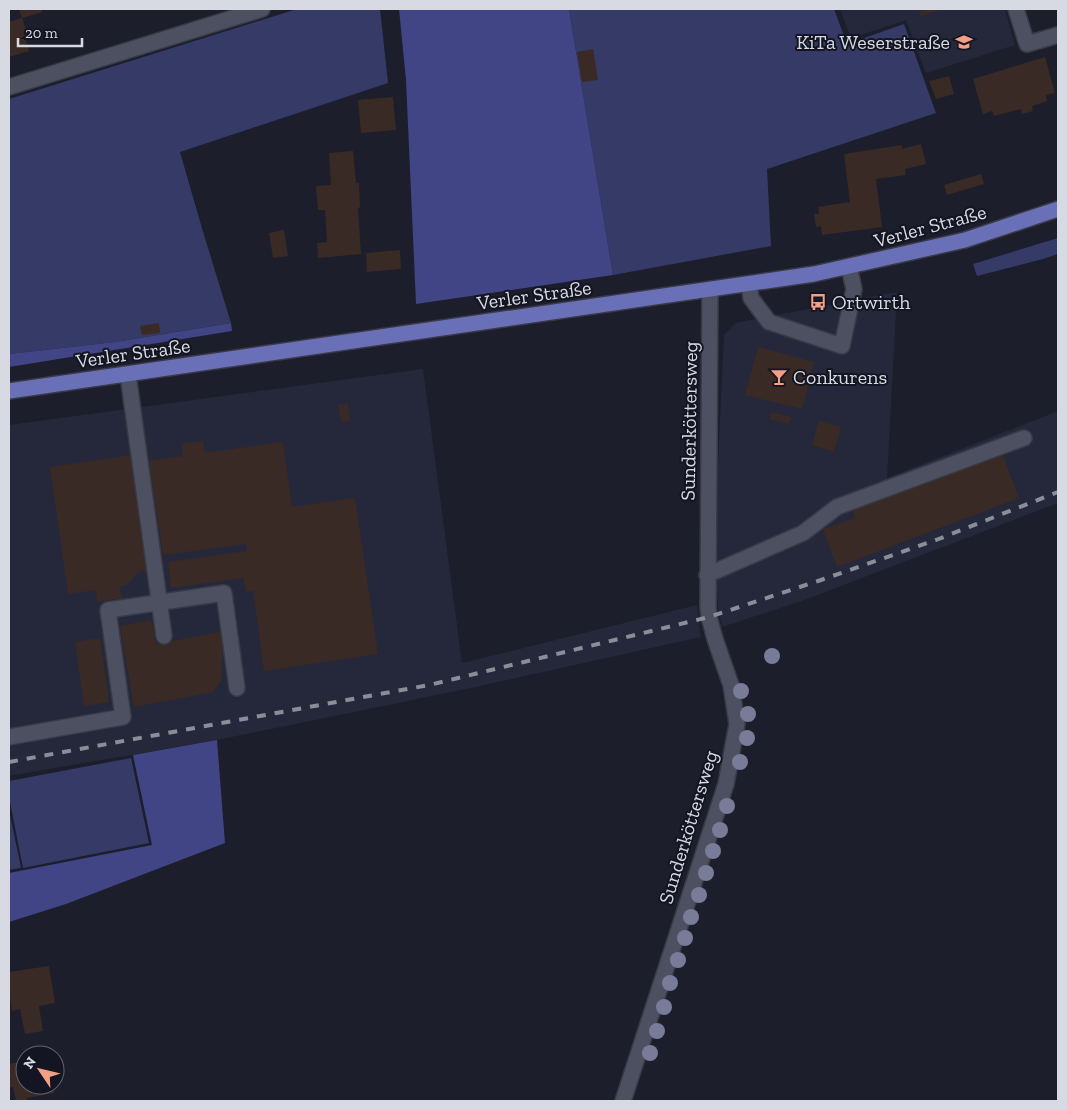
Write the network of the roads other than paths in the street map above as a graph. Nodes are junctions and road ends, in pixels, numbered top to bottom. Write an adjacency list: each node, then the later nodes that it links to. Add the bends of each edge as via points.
1 (262, 9): 4 (street)
2 (1016, 9): 3 (street, via 1027,44)
3 (1058, 35)
4 (9, 87)
5 (1058, 209): 6 (main road, Verler Straße, via 965,240)
6 (850, 267): 7 (main road, Verler Straße); 7 (street, via 854,290 842,346 770,322 751,298)
7 (749, 284): 8 (main road, Verler Straße)
8 (710, 290): 9 (main road, Verler Straße); 12 (street, Sunderköttersweg)
9 (128, 374): 10 (main road, Verler Straße); 13 (street)
10 (9, 391)
11 (1024, 438): 12 (street, via 837,508 803,533)
12 (707, 575): 17 (street, Sunderköttersweg, via 709,617 731,685 737,724 726,784)
13 (160, 602): 14 (street); 15 (street, via 224,593); 16 (street, via 108,610 123,717)
14 (164, 636)
15 (237, 688)
16 (9, 737)
17 (624, 1101)

